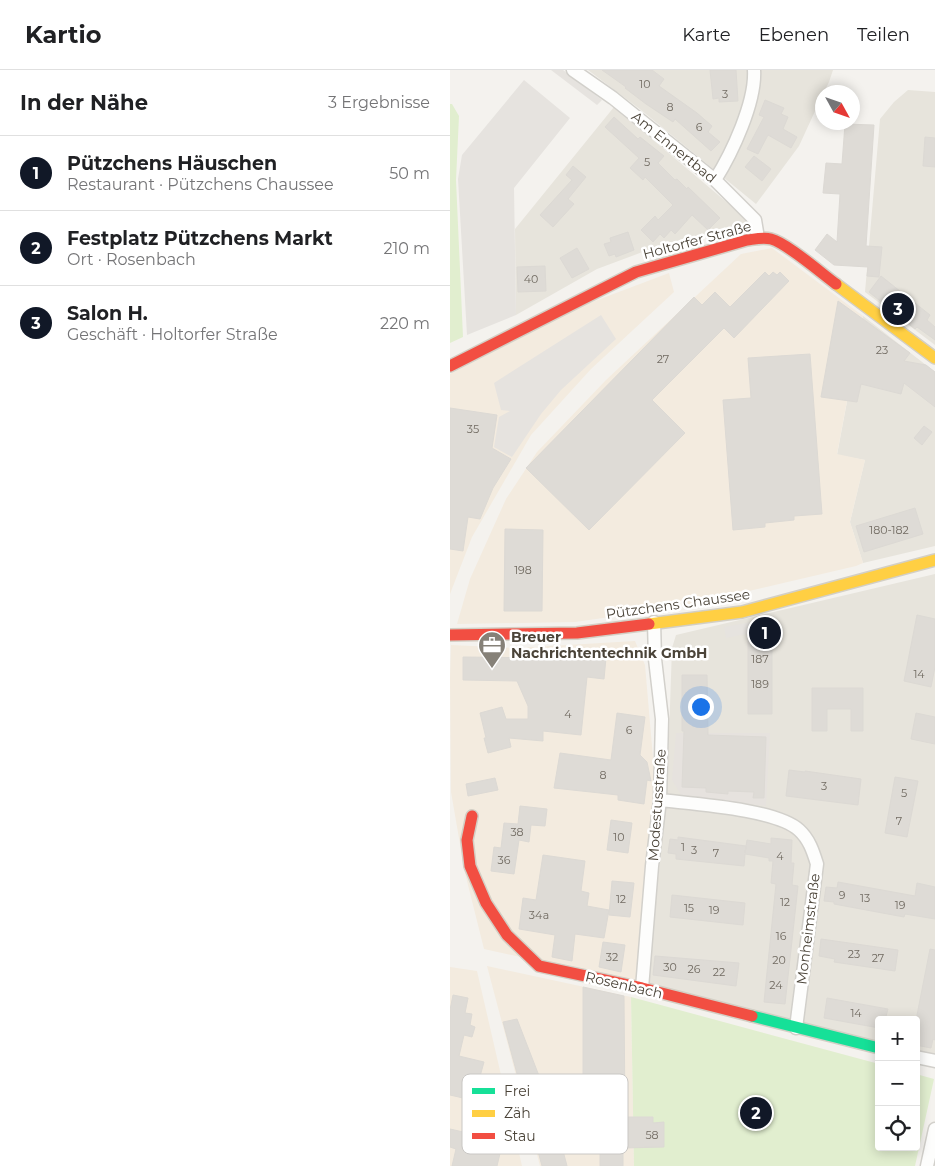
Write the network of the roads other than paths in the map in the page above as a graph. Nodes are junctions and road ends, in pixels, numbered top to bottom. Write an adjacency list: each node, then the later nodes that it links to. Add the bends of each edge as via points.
1 (574, 70): 3 (street, Am Ennertbad)
2 (754, 70): 3 (street, via 748,108 728,158)
3 (715, 180): 4 (street, Am Ennertbad, via 755,220)
4 (758, 238): 5 (street, Holtorfer Straße, via 771,239 800,257); 6 (street, Holtorfer Straße, via 636,272)
5 (935, 358)
6 (450, 366)
7 (935, 560): 8 (street, Pützchens Chaussee, via 742,612)
8 (654, 622): 9 (street, Pützchens Chaussee, via 578,633); 10 (street, Modestusstraße, via 662,719)
9 (450, 635)
10 (660, 800): 12 (street, Modestusstraße); 13 (street, Monheimstraße, via 758,813 790,822 807,838 817,864)
11 (472, 816): 12 (street, Rosenbach, via 467,840 470,866 486,903 507,936 539,966)
12 (642, 988): 13 (street, Rosenbach)
13 (796, 1028): 14 (street, Rosenbach)
14 (875, 1047)
15 (920, 1058): 16 (street)
16 (935, 1061)
17 (935, 1129): 18 (street)
18 (927, 1166)

